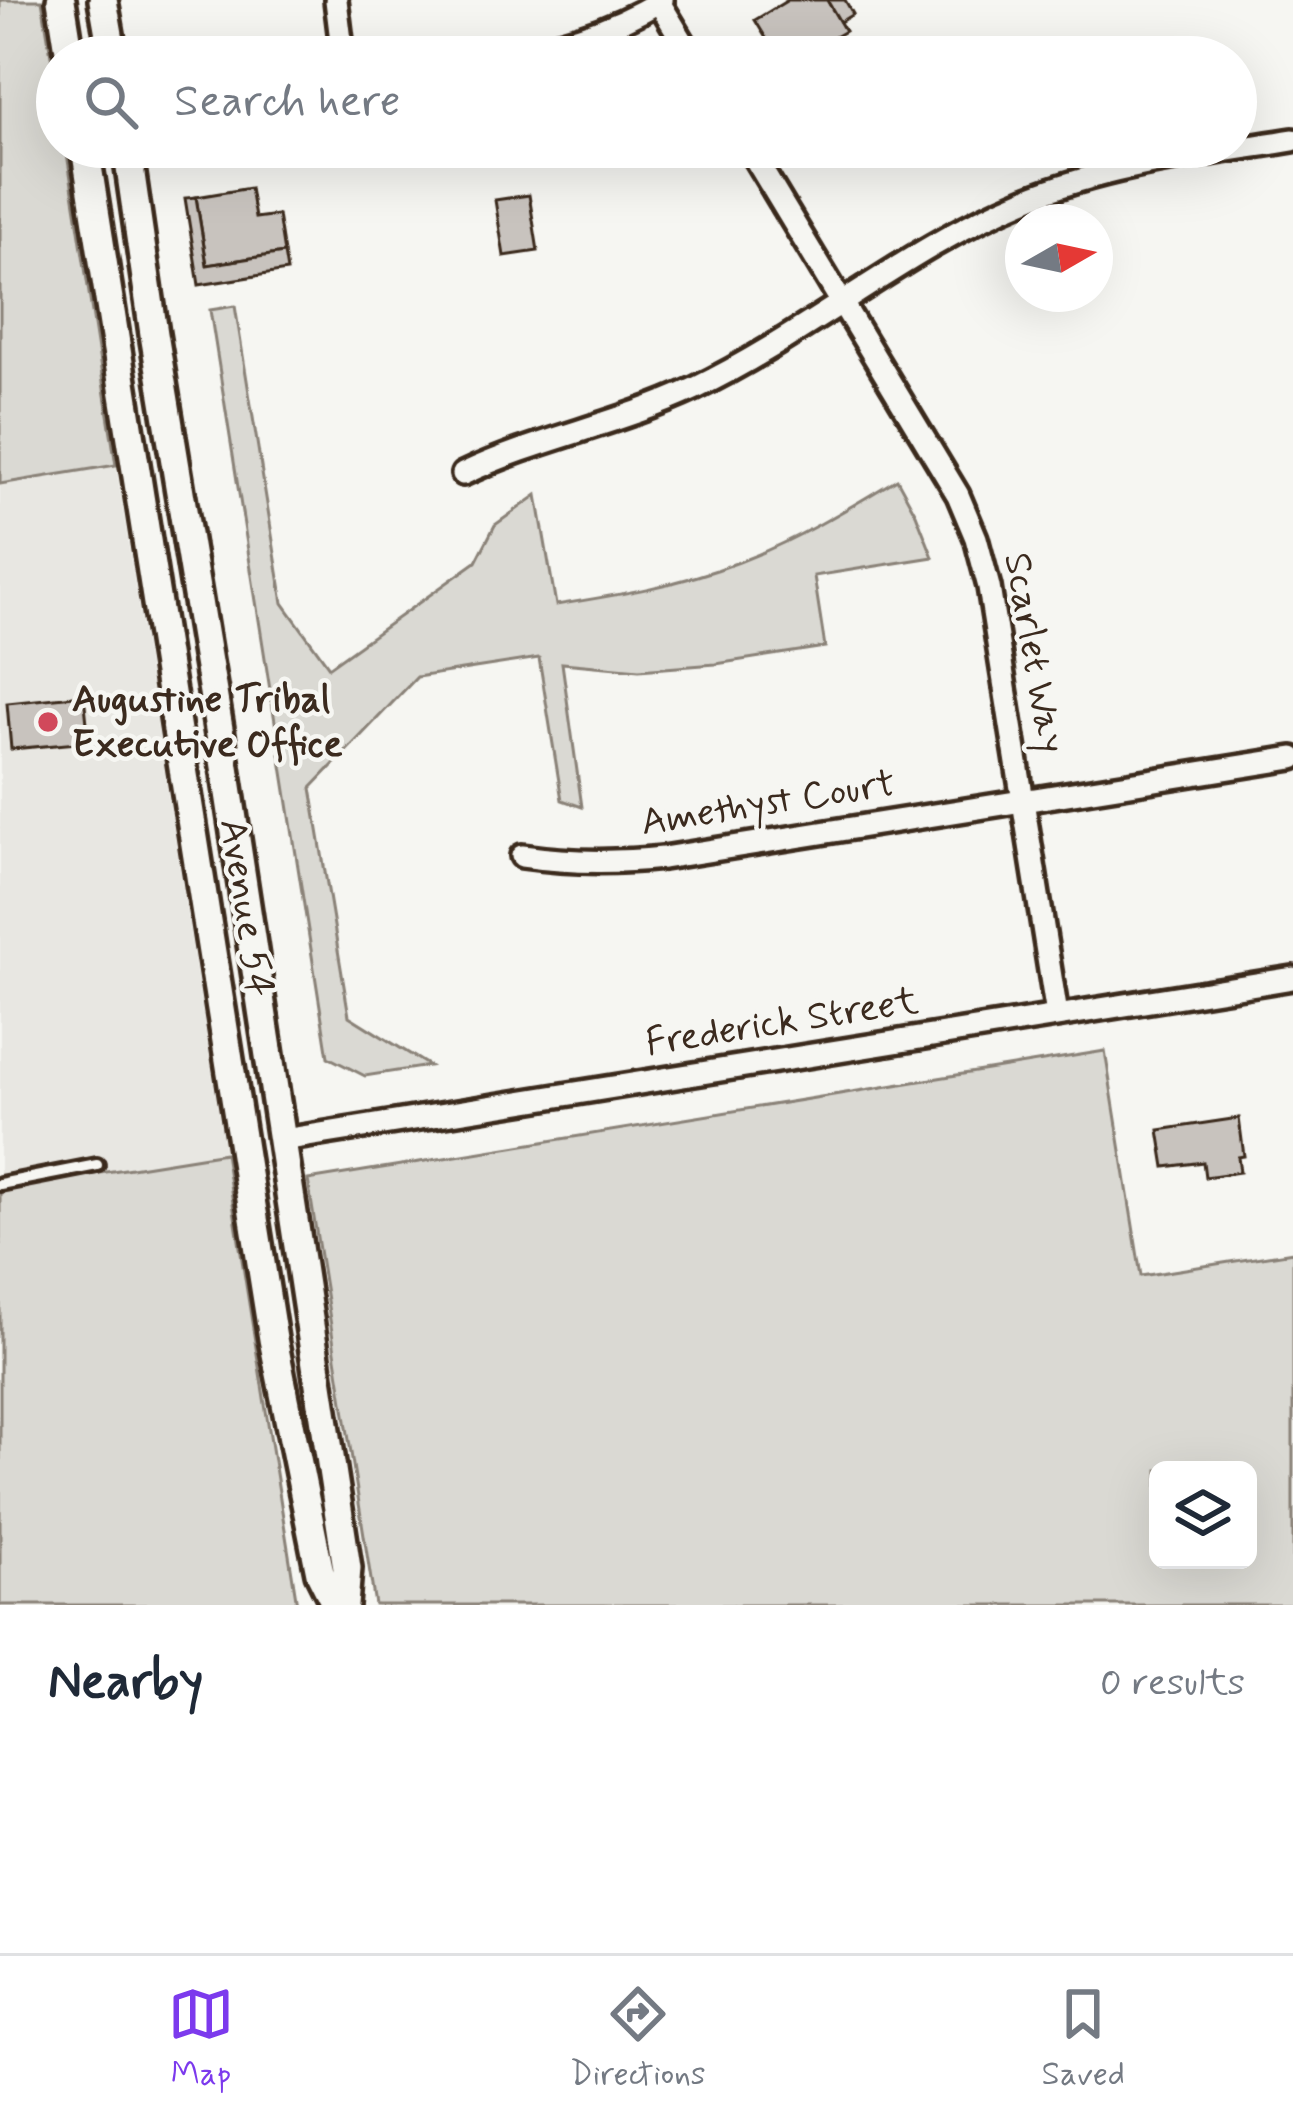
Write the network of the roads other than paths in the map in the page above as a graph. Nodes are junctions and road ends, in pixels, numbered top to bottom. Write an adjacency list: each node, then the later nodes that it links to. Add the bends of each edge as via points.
1 (61, 0): 5 (street)
2 (103, 0): 6 (street)
3 (336, 0): 7 (street)
4 (660, 1): 8 (street); 9 (street)
5 (67, 36)
6 (109, 36)
7 (340, 36)
8 (585, 36)
9 (680, 36)
10 (1293, 140): 11 (street)
11 (1257, 146)
12 (88, 168): 26 (street, Avenue 54, via 273,1339 320,1573)
13 (130, 168): 23 (street, Avenue 54)
14 (761, 168): 16 (street, Scarlet Way)
15 (1121, 168): 16 (street, via 1028,198)
16 (842, 301): 17 (street, via 649,409); 19 (street, Scarlet Way, via 976,538)
17 (463, 474)
18 (1293, 758): 19 (street, Amethyst Court)
19 (1023, 801): 20 (street, Amethyst Court, via 663,858); 22 (street, Scarlet Way)
20 (522, 856)
21 (1293, 978): 22 (street, Frederick Street)
22 (1057, 1016): 23 (street, Frederick Street)
23 (283, 1140): 26 (street, Avenue 54, via 347,1568)
24 (97, 1165): 25 (lane)
25 (0, 1184)
26 (340, 1605)

